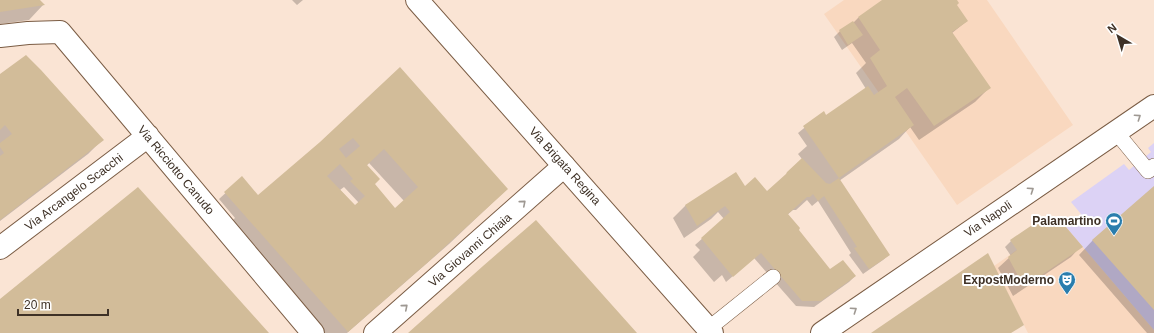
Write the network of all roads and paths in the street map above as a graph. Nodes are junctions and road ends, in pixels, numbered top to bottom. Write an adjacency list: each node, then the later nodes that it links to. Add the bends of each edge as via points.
1 (417, 0): 8 (street, Via Brigata Regina)
2 (28, 33): 3 (street); 4 (street); 7 (street, Via Ricciotto Canudo, via 60,32)
3 (0, 36)
4 (0, 53)
5 (1154, 106): 6 (street, Via Napoli, one-way to 5)
6 (1116, 132): 9 (lane, via 1148,171); 15 (street, Via Napoli, one-way to 6)
7 (148, 136): 10 (street, Via Arcangelo Scacchi); 13 (street, Via Ricciotto Canudo)
8 (564, 166): 12 (street, Via Brigata Regina); 14 (street, Via Giovanni Chiaia, one-way to 8)
9 (1154, 166)
10 (0, 248)
11 (773, 277): 12 (lane)
12 (710, 331)
13 (313, 333)
14 (375, 333)
15 (822, 333)

